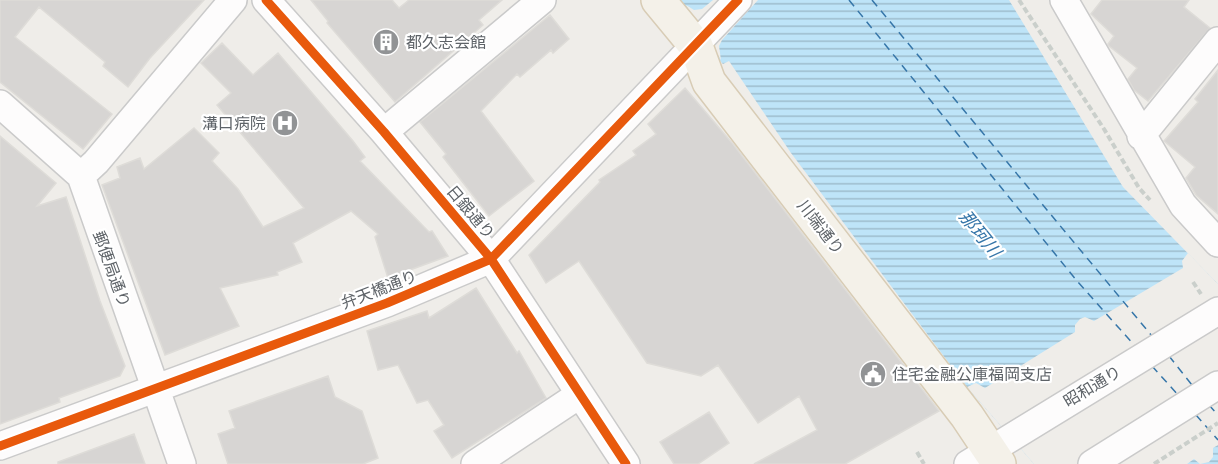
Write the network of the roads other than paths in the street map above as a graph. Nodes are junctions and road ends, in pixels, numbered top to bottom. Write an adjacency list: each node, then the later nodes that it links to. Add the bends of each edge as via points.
1 (233, 0): 12 (street)
2 (266, 0): 10 (street, 日銀通り)
3 (542, 0): 10 (street)
4 (658, 0): 7 (main road, 川端通り)
5 (738, 0): 7 (street, 弁天橋通り)
6 (1064, 0): 11 (street)
7 (701, 41): 14 (street, 弁天橋通り); 20 (main road, 川端通り, via 709,82 967,416)
8 (1218, 41): 11 (street)
9 (0, 104): 12 (street, 郵便局通り)
10 (384, 132): 14 (street, 日銀通り)
11 (1141, 136): 13 (street, via 1183,205)
12 (81, 176): 17 (street, 郵便局通り)
13 (1218, 243)
14 (491, 259): 17 (street, 弁天橋通り, via 387,303); 18 (street, 日銀通り)
15 (1218, 312): 20 (street, 昭和通り)
16 (1218, 385): 24 (street)
17 (155, 387): 19 (street, 弁天橋通り); 21 (street, 郵便局通り)
18 (579, 394): 22 (street); 23 (street, 日銀通り)
19 (0, 446)
20 (992, 454)
21 (182, 464)
22 (475, 464)
23 (626, 464)
24 (1092, 464)

